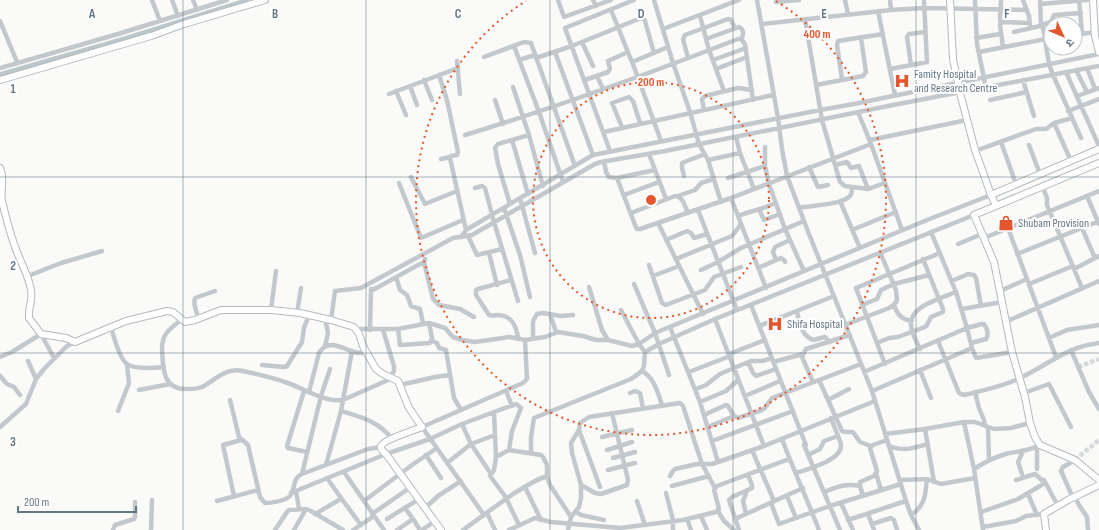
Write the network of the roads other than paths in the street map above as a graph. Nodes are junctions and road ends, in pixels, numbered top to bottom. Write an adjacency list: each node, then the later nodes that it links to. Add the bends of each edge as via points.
1 (152, 0): 44 (street)
2 (172, 0): 40 (street)
3 (193, 0): 33 (street)
4 (227, 0): 24 (street)
5 (265, 0): 106 (street)
6 (558, 0): 28 (street, via 564,17)
7 (593, 0): 28 (street)
8 (611, 0): 28 (street)
9 (634, 0): 34 (street)
10 (654, 0): 53 (street)
11 (739, 0): 25 (street)
12 (757, 0): 47 (street)
13 (799, 0): 26 (street)
14 (845, 0): 39 (street)
15 (890, 0): 35 (street)
16 (924, 0): 29 (street)
17 (950, 0): 30 (street)
18 (975, 0): 31 (street)
19 (1000, 0): 32 (street)
20 (1023, 0): 36 (street)
21 (1079, 0): 22 (street); 27 (street); 38 (street)
22 (1087, 0)
23 (1093, 0): 48 (street)
24 (214, 2): 33 (street)
25 (727, 2): 41 (street)
26 (776, 2)
27 (1040, 2): 50 (street)
28 (596, 6)
29 (924, 8): 30 (street); 35 (street); 55 (street)
30 (950, 8): 31 (street); 110 (street, via 953,59)
31 (975, 9): 32 (street); 62 (street)
32 (1000, 9): 36 (street); 45 (street)
33 (197, 10): 40 (street)
34 (611, 10): 51 (street); 68 (street, via 565,28)
35 (891, 10): 37 (street)
36 (1027, 10): 49 (street)
37 (878, 11): 39 (street); 58 (street)
38 (1080, 13): 42 (street); 50 (street, via 1054,15 1050,22)
39 (848, 14): 43 (street)
40 (178, 16): 44 (street)
41 (700, 16): 53 (street); 54 (street)
42 (1080, 16)
43 (806, 19): 47 (street); 111 (street)
44 (160, 22): 86 (street)
45 (1001, 22): 49 (street); 59 (street)
46 (0, 23): 86 (street)
47 (762, 24): 126 (street)
48 (1097, 25): 60 (street)
49 (1030, 26): 50 (street); 56 (street)
50 (1041, 26)
51 (618, 27): 66 (street); 74 (street); 76 (street, via 644,19)
52 (734, 28): 54 (street, via 728,19); 63 (street); 64 (street, via 739,27 742,30)
53 (663, 29): 69 (street)
54 (704, 29): 63 (street); 82 (street, via 683,37)
55 (925, 32): 90 (street, via 927,62); 90 (street, via 909,34 907,37)
56 (1014, 32)
57 (1083, 33): 60 (street)
58 (883, 34): 61 (street); 97 (street)
59 (1000, 34): 62 (street); 70 (street)
60 (1097, 34): 77 (street)
61 (861, 38): 105 (street, via 865,74); 105 (street, via 840,40 837,43)
62 (976, 38): 75 (street)
63 (706, 39): 72 (street)
64 (741, 39): 71 (street); 72 (street)
65 (1043, 39): 70 (street)
66 (582, 42): 68 (street); 91 (street)
67 (514, 46): 78 (street, via 529,42); 80 (street); 83 (street)
68 (572, 46): 73 (street); 108 (street)
69 (668, 47): 76 (street); 88 (street)
70 (1003, 47): 75 (street)
71 (746, 48): 81 (street); 84 (street)
72 (709, 50): 82 (street); 84 (street)
73 (555, 52): 78 (street); 132 (street)
74 (628, 52): 87 (street); 102 (street, via 609,60 609,71)
75 (979, 52): 104 (street)
76 (654, 53): 87 (street)
77 (1099, 53): 89 (street)
78 (536, 56): 83 (street); 137 (street)
79 (1048, 56): 89 (street)
80 (484, 57)
81 (747, 57): 96 (street); 117 (street)
82 (688, 58): 88 (street)
83 (519, 60): 141 (street)
84 (713, 60): 96 (street)
85 (457, 61): 94 (street)
86 (17, 62): 93 (street)
87 (632, 62): 103 (street)
88 (673, 63): 103 (street); 142 (street)
89 (1050, 64): 101 (street); 104 (street)
90 (912, 65): 97 (street)
91 (593, 66)
92 (1099, 66): 95 (street)
93 (0, 68)
94 (458, 68): 100 (street); 125 (street)
95 (1087, 68): 98 (street); 115 (street)
96 (716, 69): 119 (street)
97 (890, 69): 127 (street)
98 (1076, 70): 99 (street); 121 (street)
99 (1066, 72): 101 (street); 128 (street)
100 (439, 74): 107 (street); 178 (street, via 458,152 456,156)
101 (1053, 75): 109 (street); 140 (street)
102 (597, 76): 108 (street); 116 (street)
103 (638, 77): 116 (street); 151 (street)
104 (984, 78): 110 (street); 114 (street)
105 (842, 79): 111 (street)
106 (0, 80)
107 (424, 80): 112 (street); 130 (street)
108 (585, 80): 122 (street)
109 (1024, 80): 114 (street); 120 (street)
110 (958, 83): 123 (street); 127 (street)
111 (816, 84): 139 (street)
112 (410, 86): 118 (street); 135 (street)
113 (513, 86): 146 (street)
114 (986, 88): 123 (street)
115 (1097, 88): 121 (street)
116 (603, 90): 122 (street)
117 (752, 90): 119 (street, via 738,88); 133 (street)
118 (396, 91): 124 (street); 144 (street)
119 (724, 91): 138 (street, via 703,98)
120 (1027, 92): 134 (street); 145 (street)
121 (1087, 92): 128 (street)
122 (590, 93): 132 (street); 157 (street)
123 (960, 93): 143 (street); 150 (street)
124 (389, 94)
125 (460, 94)
126 (773, 95): 133 (street); 147 (street)
127 (894, 95): 139 (street)
128 (1077, 96): 136 (street)
129 (1099, 99): 136 (street)
130 (432, 100)
131 (495, 100): 154 (street)
132 (572, 100): 137 (street); 177 (street)
133 (753, 100): 138 (street)
134 (990, 100)
135 (417, 105)
136 (1081, 105): 140 (street); 169 (street)
137 (553, 106): 141 (street); 186 (street)
138 (704, 110): 142 (street)
139 (820, 110): 147 (street); 149 (street)
140 (1068, 111): 148 (street)
141 (539, 112): 146 (street); 193 (street)
142 (690, 112): 151 (street); 158 (street)
143 (858, 112): 149 (street); 165 (street)
144 (406, 115)
145 (1034, 116)
146 (523, 118): 154 (street); 160 (street)
147 (778, 118): 156 (street); 158 (street)
148 (1072, 118): 153 (street); 162 (street)
149 (822, 120): 156 (street); 179 (street)
150 (967, 120): 165 (street); 173 (street)
151 (652, 121): 152 (street); 164 (street)
152 (640, 123): 155 (street); 155 (street, via 633,101 626,97 612,103)
153 (1054, 123): 166 (street, via 1046,129); 183 (street)
154 (503, 124): 159 (street)
155 (622, 127): 157 (street)
156 (778, 129): 161 (street); 195 (street)
157 (604, 132): 172 (street)
158 (696, 134): 164 (street); 167 (street)
159 (465, 135)
160 (529, 135): 163 (street); 206 (street)
161 (736, 137): 167 (street); 174 (street)
162 (1080, 138)
163 (512, 140): 216 (street); 227 (street, via 498,144 494,149)
164 (661, 141): 172 (street)
165 (871, 142): 179 (street); 203 (street)
166 (1001, 142): 173 (street); 205 (street)
167 (699, 144): 175 (street); 176 (street)
168 (1029, 145): 192 (street)
169 (1099, 146)
170 (765, 147): 187 (street)
171 (1099, 149): 183 (street)
172 (610, 151): 177 (street)
173 (975, 151): 218 (street)
174 (740, 153): 181 (street); 191 (street)
175 (649, 154): 182 (street); 190 (street)
176 (705, 154): 181 (street); 194 (street, via 682,163)
177 (593, 155): 186 (street)
178 (450, 157): 180 (street); 214 (street)
179 (832, 158): 185 (street); 188 (street)
180 (441, 159)
181 (708, 160): 199 (street)
182 (604, 161): 197 (street, via 606,175); 200 (street)
183 (1071, 161): 192 (street)
184 (1099, 163): 208 (street)
185 (835, 165): 209 (street, via 842,184); 211 (street, via 847,162 851,168 859,166)
186 (575, 166): 193 (street)
187 (765, 166): 191 (street); 204 (street)
188 (809, 167): 195 (street); 207 (street, via 818,187)
189 (0, 168): 295 (street, via 3,204 16,251)
190 (655, 170): 197 (street); 201 (street)
191 (747, 172): 198 (street); 212 (street)
192 (1040, 174): 205 (street)
193 (560, 175): 200 (street); 206 (street)
194 (684, 176)
195 (788, 176): 204 (street); 231 (street)
196 (411, 177): 214 (street, via 425,204)
197 (617, 178): 217 (street)
198 (728, 178)
199 (714, 179): 219 (street); 225 (street)
200 (563, 182): 215 (street)
201 (659, 182): 217 (street); 223 (street)
202 (399, 183): 243 (street, via 421,238)
203 (885, 183): 211 (street); 235 (street)
204 (769, 184): 212 (street); 226 (street)
205 (1016, 184): 218 (street)
206 (543, 185): 215 (street); 216 (street)
207 (828, 185)
208 (1042, 185): 228 (street); 234 (street)
209 (852, 187): 211 (street); 224 (street, via 849,198)
210 (474, 188): 239 (street, via 484,186)
211 (868, 189)
212 (754, 190): 222 (street)
213 (1099, 191): 220 (street)
214 (457, 192): 243 (street)
215 (545, 192): 229 (street)
216 (528, 194): 221 (street)
217 (624, 195): 236 (street)
218 (991, 195): 228 (street); 254 (street)
219 (678, 196): 223 (street); 237 (street)
220 (1087, 196): 234 (street); 246 (street)
221 (520, 198): 227 (street); 229 (street)
222 (731, 198): 225 (street); 242 (street)
223 (666, 200): 236 (street)
224 (840, 201): 231 (street); 253 (street)
225 (721, 202): 233 (street)
226 (776, 203): 232 (street); 238 (street)
227 (510, 204): 230 (street)
228 (996, 205): 240 (street)
229 (523, 206): 241 (street); 271 (street)
230 (504, 208): 239 (street); 241 (street)
231 (799, 208): 244 (street)
232 (759, 209): 238 (street, via 764,220); 242 (street)
233 (698, 210): 237 (street); 256 (street)
234 (1050, 211): 249 (street); 260 (street)
235 (896, 212): 253 (street); 254 (street)
236 (631, 213): 247 (street, via 637,229)
237 (688, 213): 247 (street)
238 (780, 214): 251 (street)
239 (492, 215): 245 (street); 252 (street)
240 (974, 215): 255 (street); 258 (street)
241 (506, 216): 245 (street); 317 (street, via 520,255)
242 (738, 216): 248 (street)
243 (463, 220): 252 (street)
244 (804, 221): 251 (street); 282 (street)
245 (494, 222): 257 (street); 267 (street)
246 (1099, 222): 250 (street)
247 (658, 224): 261 (street)
248 (741, 224): 263 (street); 265 (street, via 732,236)
249 (1008, 228): 258 (street); 274 (street)
250 (1082, 228): 260 (street); 275 (street)
251 (785, 229): 262 (street); 263 (street)
252 (466, 230): 259 (street)
253 (852, 230): 266 (street)
254 (902, 230): 266 (street)
255 (931, 232): 270 (street); 272 (street)
256 (707, 234): 261 (street, via 694,238 687,231); 265 (street)
257 (468, 236): 259 (street); 269 (street, via 477,255)
258 (983, 236): 264 (street); 313 (street, via 992,255)
259 (461, 237): 273 (street, via 453,238)
260 (1060, 237): 274 (street); 287 (street)
261 (666, 240): 276 (street)
262 (790, 240): 278 (street, via 775,247 773,252); 290 (street)
263 (749, 244): 280 (street); 286 (street)
264 (958, 244)
265 (712, 245): 276 (street); 280 (street)
266 (860, 248): 282 (street)
267 (502, 249): 269 (street); 299 (street)
268 (102, 251): 295 (street)
269 (489, 252): 306 (street)
270 (880, 252): 292 (street); 293 (street)
271 (535, 253)
272 (940, 253): 277 (street); 300 (street)
273 (426, 254): 279 (street); 302 (street)
274 (1017, 254): 298 (street)
275 (1097, 257): 287 (street)
276 (676, 259): 284 (street)
277 (923, 259): 292 (street); 294 (street)
278 (776, 260): 281 (street, via 782,259); 286 (street)
279 (424, 262): 297 (street); 337 (street, via 433,299 440,305 460,309)
280 (718, 262): 288 (street); 291 (street)
281 (785, 262)
282 (821, 264): 290 (street); 293 (street)
283 (649, 265): 296 (street)
284 (680, 266): 296 (street); 315 (street)
285 (741, 267): 291 (street)
286 (758, 268): 309 (street)
287 (1074, 268): 305 (street); 310 (street)
288 (701, 270)
289 (276, 271): 327 (street)
290 (804, 271): 309 (street)
291 (723, 274): 315 (street, via 712,279 705,290); 320 (street)
292 (889, 274): 304 (street); 323 (street, via 857,286)
293 (826, 275): 316 (street); 322 (street)
294 (929, 275): 304 (street); 318 (street)
295 (28, 276): 360 (street, via 32,296 29,318)
296 (653, 276): 315 (street, via 664,305)
297 (396, 277): 312 (street); 346 (street, via 400,290 407,295 411,306 420,309)
298 (1027, 279): 305 (street); 313 (street)
299 (511, 280): 306 (street); 319 (street)
300 (952, 281): 314 (street); 325 (street, via 968,274 974,275)
301 (1099, 281): 310 (street)
302 (371, 284): 312 (street); 340 (street, via 335,292)
303 (634, 284): 359 (street)
304 (894, 284): 323 (street, via 881,290 877,299); 324 (street, via 897,294)
305 (1029, 284): 326 (street)
306 (497, 285): 363 (street, via 478,289 476,297 489,315 505,317 512,321 517,327)
307 (589, 287): 367 (street, via 602,330)
308 (301, 288): 332 (street)
309 (766, 288): 320 (street)
310 (1082, 288): 326 (street)
311 (215, 291): 339 (street, via 195,298 196,313)
312 (371, 291): 355 (street)
313 (1000, 291): 321 (street)
314 (956, 292): 318 (street); 330 (street)
315 (694, 294): 334 (street)
316 (834, 296): 331 (street); 347 (street)
317 (530, 297)
318 (939, 300): 343 (street, via 919,309); 358 (street, via 943,312 931,317 928,325)
319 (518, 301)
320 (733, 301): 329 (street); 334 (street)
321 (1002, 302): 325 (street); 345 (street)
322 (751, 305): 329 (street); 349 (street)
323 (862, 305): 338 (street)
324 (894, 305): 338 (street); 343 (street, via 899,316)
325 (981, 306): 330 (street)
326 (1038, 308): 345 (street); 364 (street)
327 (271, 310): 332 (street); 339 (street, via 221,310)
328 (621, 310): 375 (street)
329 (736, 310): 341 (street)
330 (962, 310): 352 (street)
331 (797, 311): 349 (street); 372 (street, via 804,334 813,340 825,337)
332 (296, 313): 335 (street)
333 (550, 314): 336 (street); 357 (street); 365 (street, via 540,313 535,316)
334 (703, 314): 350 (street)
335 (309, 315): 340 (street); 397 (street, via 302,342 287,366)
336 (573, 315)
337 (474, 317)
338 (867, 317): 347 (street); 374 (street)
339 (200, 318): 342 (street, via 188,322)
340 (328, 319): 353 (street); 377 (street)
341 (715, 319): 362 (street); 386 (street)
342 (181, 320): 351 (street, via 173,312 167,311 126,321); 398 (street, via 163,337)
343 (911, 321): 358 (street)
344 (429, 322): 346 (street); 363 (street, via 445,328 453,337 462,340 476,342); 369 (street)
345 (1005, 322): 383 (street)
346 (423, 323): 354 (street)
347 (846, 325): 361 (street)
348 (1099, 325): 364 (street, via 1067,330)
349 (759, 326): 368 (street)
350 (670, 327): 359 (street); 362 (street)
351 (111, 328): 371 (street); 396 (street)
352 (967, 328): 370 (street); 378 (street); 378 (street, via 982,324 986,327 986,339)
353 (356, 329): 355 (street); 384 (street)
354 (398, 329): 356 (street); 369 (street, via 401,345)
355 (370, 330): 356 (street)
356 (383, 330): 409 (street, via 394,366)
357 (556, 332): 365 (street); 367 (street)
358 (912, 332): 374 (street); 379 (street)
359 (655, 333): 375 (street); 376 (street)
360 (41, 334): 371 (street); 387 (street); 389 (street)
361 (850, 335): 372 (street); 394 (street)
362 (674, 337): 376 (street); 404 (street)
363 (518, 338): 366 (street)
364 (1049, 338): 388 (street)
365 (532, 339): 366 (street)
366 (525, 340): 422 (street, via 526,379 522,384)
367 (608, 340): 375 (street, via 632,346)
368 (765, 340): 386 (street); 391 (street)
369 (432, 341): 406 (street, via 437,343 439,348 446,350)
370 (938, 341): 379 (street); 390 (street)
371 (75, 342): 389 (street)
372 (830, 342): 385 (street, via 808,348)
373 (1099, 342): 380 (street)
374 (877, 343): 395 (street)
375 (638, 344): 382 (street)
376 (659, 344): 382 (street); 407 (street)
377 (325, 346): 381 (street, via 333,344); 421 (street, via 319,353)
378 (971, 346): 383 (street, via 974,356 978,358); 390 (street)
379 (920, 349): 395 (street)
380 (1070, 350): 388 (street); 442 (street)
381 (352, 351): 384 (street); 433 (street)
382 (645, 352): 403 (street, via 645,366)
383 (1012, 352): 411 (street)
384 (367, 353): 409 (street, via 376,369)
385 (803, 354): 391 (street); 415 (street, via 803,361)
386 (730, 355): 399 (street); 404 (street)
387 (0, 357)
388 (1056, 357): 411 (street)
389 (54, 358): 410 (street)
390 (945, 359): 402 (street); 424 (street, via 959,393 965,395)
391 (772, 360): 393 (street); 401 (street)
392 (28, 361): 410 (street)
393 (748, 362): 399 (street); 401 (street, via 756,376)
394 (861, 364): 405 (street); 413 (street)
395 (885, 364): 405 (street)
396 (127, 365): 398 (street); 440 (street, via 130,383)
397 (262, 365)
398 (164, 367): 416 (street, via 165,376)
399 (734, 368): 412 (street); 420 (street)
400 (330, 369): 429 (street)
401 (776, 369): 414 (street)
402 (920, 370): 423 (street); 431 (street)
403 (642, 371): 437 (street, via 653,382); 492 (street, via 624,383 534,418)
404 (689, 372): 420 (street)
405 (864, 372): 423 (street)
406 (450, 375): 417 (street); 441 (street, via 454,398)
407 (669, 375)
408 (0, 376): 428 (street)
409 (391, 378): 417 (street); 433 (street)
410 (36, 379): 456 (street, via 26,404)
411 (1020, 379): 424 (street); 427 (street)
412 (738, 380): 430 (street); 436 (street, via 726,391)
413 (818, 380): 415 (street); 434 (street)
414 (780, 381): 426 (street); 430 (street)
415 (813, 382): 426 (street)
416 (170, 384): 419 (street); 421 (street, via 177,388 196,389 221,374 241,371 286,382)
417 (400, 385): 457 (street, via 409,408)
418 (849, 389): 434 (street)
419 (139, 390)
420 (696, 390): 436 (street)
421 (306, 391): 429 (street); 489 (street, via 287,446)
422 (506, 391): 438 (street); 441 (street)
423 (872, 391): 435 (street)
424 (975, 392): 458 (street)
425 (630, 393): 439 (street, via 640,393)
426 (785, 393): 444 (street); 446 (street, via 772,398 765,408)
427 (1024, 393): 452 (street); 459 (street, via 1049,384)
428 (20, 395)
429 (321, 396): 433 (street); 489 (street)
430 (745, 396): 446 (street)
431 (931, 398)
432 (230, 400): 472 (street)
433 (343, 400): 443 (street)
434 (828, 400): 450 (street)
435 (875, 401): 450 (street); 465 (street)
436 (700, 402): 448 (street)
437 (662, 405): 439 (street); 504 (street, via 682,404)
438 (512, 406): 445 (street); 485 (street, via 518,405 521,408 512,431)
439 (643, 408): 447 (street)
440 (118, 410)
441 (462, 410): 457 (street)
442 (1099, 410)
443 (341, 411): 469 (street, via 379,425); 505 (street)
444 (793, 411): 454 (street); 463 (street)
445 (494, 412): 453 (street); 466 (street)
446 (752, 413): 449 (street, via 738,418); 454 (street)
447 (612, 414): 460 (street, via 584,420 580,422); 464 (street)
448 (704, 415): 449 (street, via 726,405); 455 (street)
449 (734, 416): 455 (street)
450 (833, 418): 463 (street); 467 (street); 480 (street, via 842,431 854,432 860,442)
451 (964, 422): 458 (street, via 975,422); 462 (street); 508 (street)
452 (1030, 423): 458 (street, via 1003,428); 482 (street)
453 (462, 424): 470 (street); 476 (street)
454 (756, 425): 474 (street); 479 (street)
455 (708, 426): 474 (street)
456 (0, 427)
457 (422, 427): 469 (street); 470 (street)
458 (987, 427): 499 (street)
459 (1071, 427)
460 (579, 430): 534 (street, via 571,442 571,447); 540 (street)
461 (632, 430): 464 (street)
462 (925, 430): 465 (street); 477 (street)
463 (801, 431): 471 (street); 493 (street)
464 (616, 434): 468 (street); 478 (street)
465 (885, 434): 473 (street)
466 (495, 435): 476 (street); 496 (street)
467 (838, 436): 493 (street, via 824,441 820,449); 507 (street, via 838,455)
468 (602, 438)
469 (392, 439): 483 (street)
470 (430, 439): 484 (street); 491 (street)
471 (782, 439): 479 (street); 498 (street)
472 (241, 440): 543 (street, via 248,445); 550 (street, via 223,445)
473 (887, 440): 480 (street); 481 (street)
474 (712, 441): 501 (street)
475 (632, 442): 478 (street)
476 (471, 444): 502 (street); 516 (street)
477 (928, 444): 481 (street, via 906,450); 532 (street)
478 (619, 446): 486 (street); 495 (street)
479 (764, 446): 487 (street)
480 (871, 446): 513 (street)
481 (889, 446): 531 (street)
482 (1038, 446): 488 (street); 500 (street); 509 (street)
483 (381, 447): 491 (street); 505 (street, via 368,449)
484 (437, 448): 494 (street); 502 (street)
485 (509, 450): 492 (street); 496 (street)
486 (607, 450)
487 (752, 450): 501 (street); 511 (street)
488 (1023, 451): 499 (street); 518 (street, via 1018,462)
489 (307, 452): 514 (street)
490 (635, 452): 495 (street)
491 (386, 454): 512 (street); 515 (street)
492 (531, 454): 520 (street, via 541,455 545,460)
493 (808, 454): 507 (street)
494 (426, 455): 515 (street); 525 (street)
495 (622, 456): 497 (street); 506 (street)
496 (496, 457): 516 (street)
497 (613, 458)
498 (789, 459): 511 (street); 517 (street)
499 (989, 459): 508 (street)
500 (1075, 460): 529 (street); 553 (street, via 1061,471)
501 (718, 462): 504 (street)
502 (447, 463): 530 (street)
503 (635, 464): 506 (street)
504 (702, 464): 521 (street, via 675,469); 522 (street)
505 (326, 465): 514 (street)
506 (624, 466): 510 (street); 534 (street, via 628,480 625,487 601,494)
507 (813, 466): 517 (street); 547 (street)
508 (974, 469): 526 (street)
509 (1037, 469)
510 (608, 470)
511 (760, 470): 519 (street); 563 (street)
512 (344, 472): 524 (street); 559 (street)
513 (876, 473): 537 (street, via 860,482); 544 (street)
514 (302, 474): 546 (street, via 296,477)
515 (401, 474): 538 (street); 559 (street)
516 (491, 474): 556 (street)
517 (796, 474): 542 (street)
518 (1022, 474)
519 (748, 475): 541 (street); 545 (street, via 753,486)
520 (547, 476): 539 (street); 584 (street)
521 (670, 476)
522 (709, 476): 536 (street); 541 (street)
523 (1040, 476): 533 (street)
524 (327, 478): 546 (street); 554 (street)
525 (441, 478)
526 (976, 478): 532 (street, via 941,484); 574 (street)
527 (927, 479): 531 (street); 532 (street); 582 (street, via 922,505)
528 (1016, 480): 533 (street, via 1035,474)
529 (1099, 480)
530 (460, 481): 568 (street); 576 (street)
531 (901, 482): 544 (street); 561 (street)
532 (934, 482)
533 (1045, 483): 549 (street); 566 (street)
534 (581, 485): 572 (street, via 580,503)
535 (1099, 485): 553 (street)
536 (672, 486)
537 (860, 486): 547 (street, via 844,485); 552 (street)
538 (411, 487): 555 (street); 581 (street)
539 (525, 487): 556 (street); 590 (street)
540 (600, 487)
541 (715, 488): 571 (street)
542 (803, 488): 551 (street); 573 (street)
543 (258, 490): 546 (street, via 265,503 286,499); 550 (street)
544 (881, 490): 552 (street)
545 (747, 491): 577 (street, via 743,501); 588 (street, via 729,500)
546 (294, 492): 569 (street)
547 (824, 492): 565 (street)
548 (666, 493): 592 (street)
549 (1028, 494): 574 (street); 579 (street)
550 (234, 496): 558 (street)
551 (787, 496): 563 (street); 585 (street)
552 (863, 496): 564 (street)
553 (1074, 497): 566 (street); 630 (street, via 1086,517)
554 (341, 498): 575 (street); 597 (street)
555 (419, 499): 567 (street); 568 (street)
556 (507, 499): 576 (street); 598 (street)
557 (152, 500): 605 (street)
558 (217, 501)
559 (364, 501): 581 (street)
560 (637, 501): 599 (street)
561 (906, 501): 578 (street); 582 (street)
562 (134, 502): 604 (street, via 136,517 115,525)
563 (773, 502): 577 (street); 585 (street, via 779,524)
564 (840, 504): 565 (street); 593 (street)
565 (830, 506): 573 (street); 624 (street)
566 (1058, 506): 580 (street)
567 (404, 508): 586 (street); 589 (street)
568 (425, 508): 594 (street)
569 (299, 509): 570 (street); 606 (street, via 286,512)
570 (306, 509): 575 (street); 607 (street)
571 (718, 511): 583 (street); 621 (street)
572 (576, 512): 584 (street); 591 (street)
573 (812, 512): 585 (street); 601 (street)
574 (981, 512): 603 (street)
575 (315, 514): 608 (street)
576 (485, 514): 614 (street); 615 (street)
577 (746, 514): 588 (street)
578 (868, 514): 593 (street); 596 (street)
579 (1037, 514): 580 (street); 603 (street)
580 (1044, 514): 629 (street)
581 (373, 515): 597 (street); 610 (street)
582 (911, 515): 628 (street)
583 (702, 516): 587 (street); 620 (street)
584 (571, 517): 595 (street)
585 (796, 518)
586 (413, 519): 611 (street); 612 (street)
587 (687, 519): 592 (street); 619 (street)
588 (735, 519): 622 (street)
589 (387, 520)
590 (541, 520): 595 (street); 598 (street, via 533,519)
591 (604, 520)
592 (673, 520): 599 (street); 618 (street)
593 (848, 520): 625 (street)
594 (435, 521): 612 (street); 613 (street)
595 (569, 524): 600 (street); 617 (street)
596 (872, 524): 602 (street, via 891,518); 626 (street)
597 (360, 525): 609 (street)
598 (519, 525): 616 (street)
599 (645, 525): 600 (street)
600 (598, 528)
601 (819, 529): 623 (street)
602 (896, 529): 627 (street)
603 (983, 529)
604 (113, 530)
605 (151, 530)
606 (275, 530)
607 (294, 530)
608 (343, 530)
609 (353, 530)
610 (384, 530)
611 (397, 530)
612 (421, 530)
613 (441, 530)
614 (463, 530)
615 (495, 530)
616 (509, 530)
617 (568, 530)
618 (674, 530)
619 (691, 530)
620 (707, 530)
621 (734, 530)
622 (739, 530)
623 (813, 530)
624 (840, 530)
625 (853, 530)
626 (874, 530)
627 (890, 530)
628 (919, 530)
629 (1047, 530)
630 (1088, 530)

